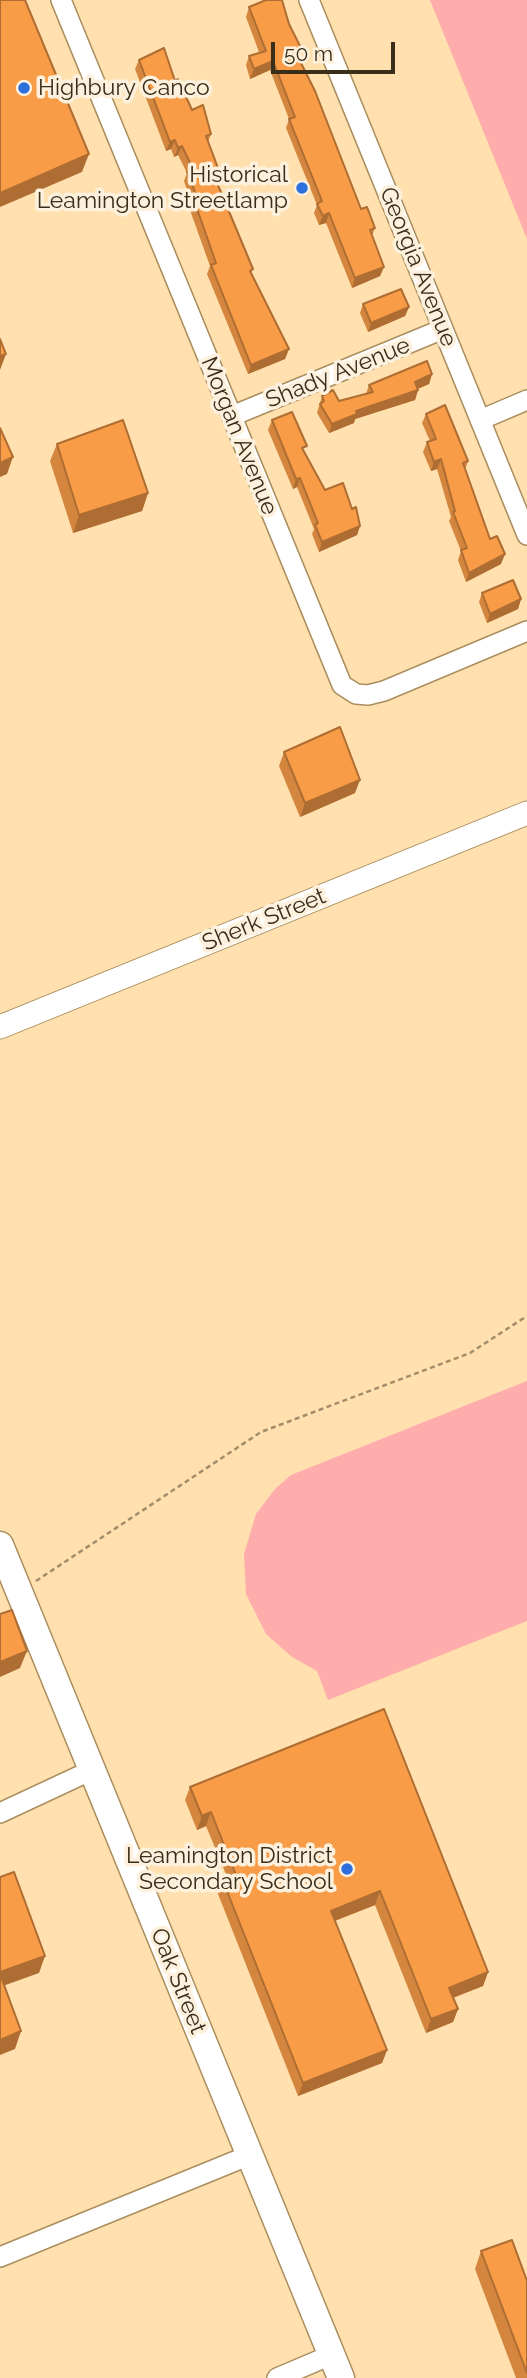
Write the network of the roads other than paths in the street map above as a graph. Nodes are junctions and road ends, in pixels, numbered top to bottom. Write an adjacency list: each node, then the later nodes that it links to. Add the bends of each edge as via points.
1 (61, 0): 5 (street, Morgan Avenue)
2 (309, 0): 3 (street, Georgia Avenue)
3 (443, 329): 5 (street, Shady Avenue); 6 (street, Georgia Avenue)
4 (527, 400): 6 (street)
5 (232, 416): 8 (street, Morgan Avenue, via 342,685 356,694 384,691)
6 (480, 419): 7 (street, Georgia Avenue)
7 (527, 535)
8 (527, 631)
9 (527, 813): 10 (street, Sherk Street)
10 (0, 1027)
11 (0, 1545): 12 (main road, Oak Street)
12 (92, 1770): 13 (street); 14 (main road, Oak Street)
13 (0, 1813)
14 (250, 2155): 15 (street); 16 (main road, Oak Street)
15 (0, 2257)
16 (336, 2367): 17 (street)
17 (277, 2378)

